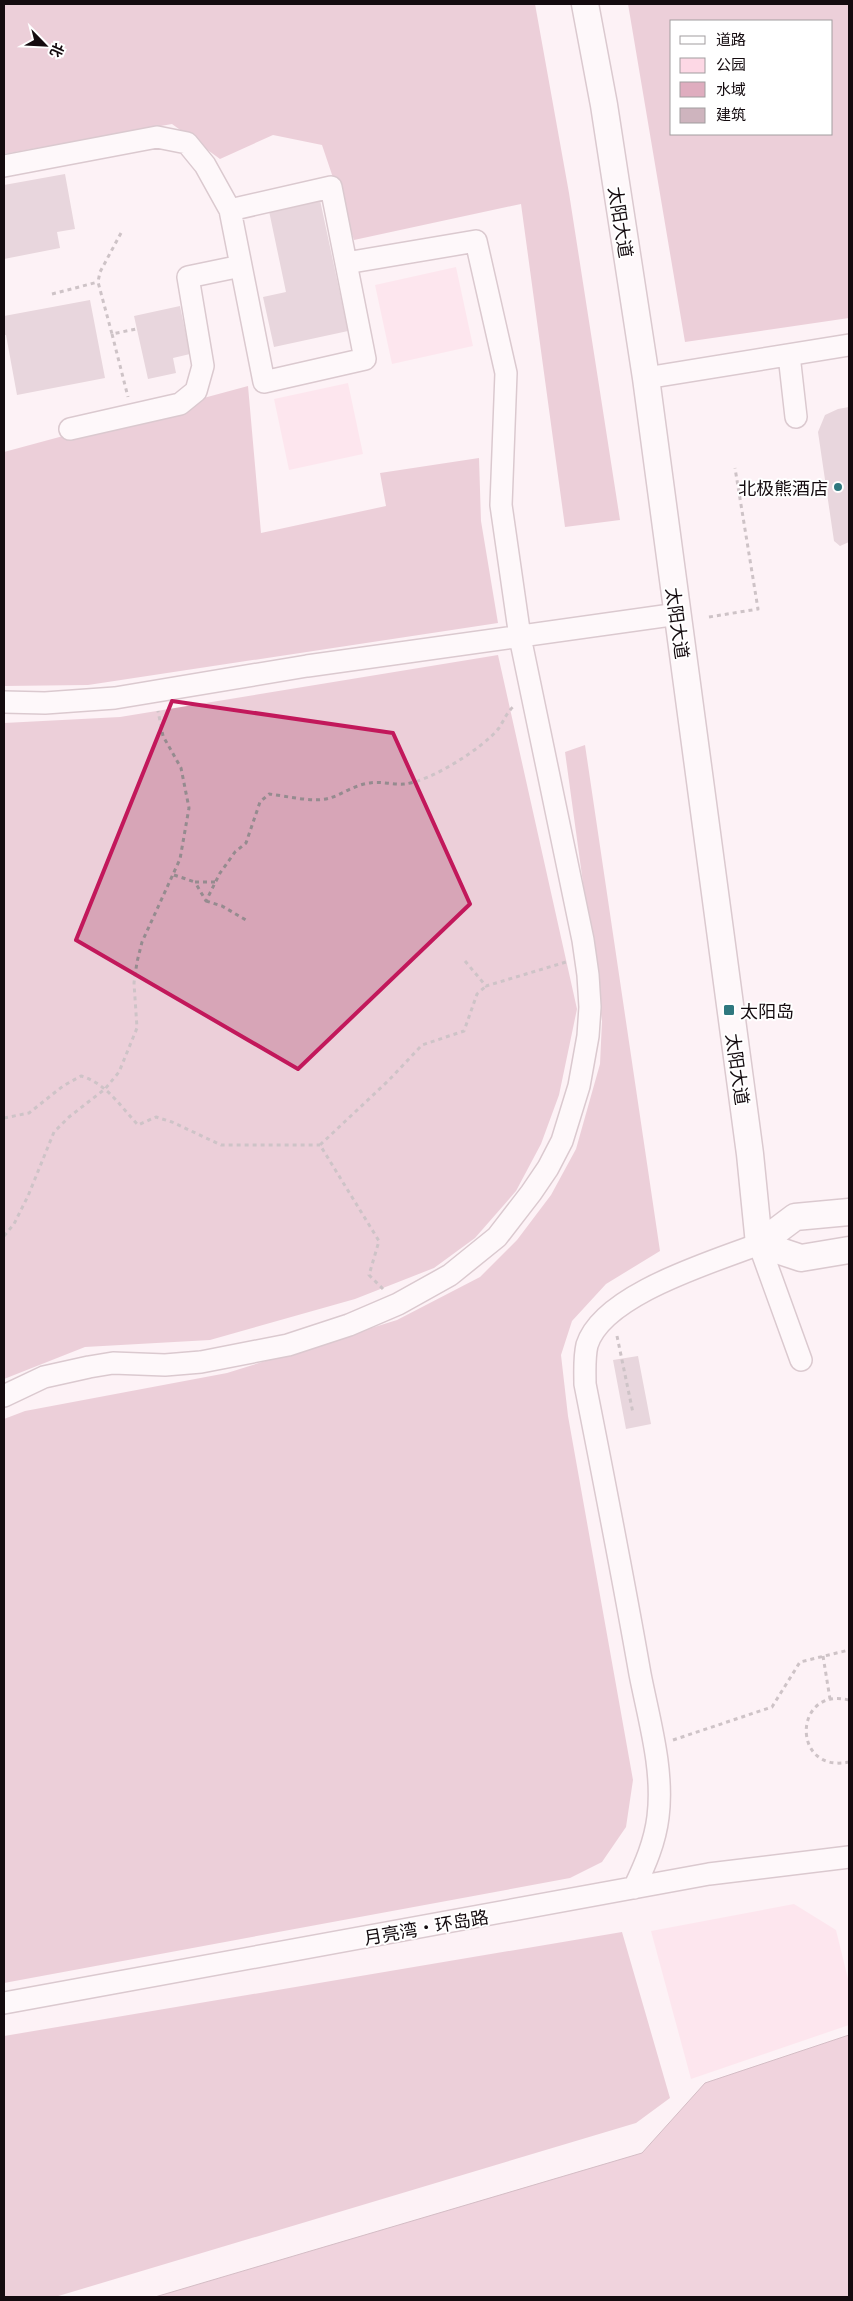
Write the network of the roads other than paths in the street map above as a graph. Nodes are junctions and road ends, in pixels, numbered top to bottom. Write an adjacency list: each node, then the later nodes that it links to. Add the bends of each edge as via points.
1 (585, 4): 8 (main road, 太阳大道)
2 (4, 166): 3 (street, via 157,137 187,143 205,165)
3 (230, 210): 4 (street, via 331,187); 5 (street)
4 (346, 263): 5 (street, via 365,359 264,382); 12 (street, via 476,241 506,373 501,505)
5 (241, 266): 10 (street, via 188,277 203,366 196,391 180,404)
6 (849, 345): 7 (street)
7 (789, 355): 8 (street); 9 (street)
8 (646, 378): 11 (main road, 太阳大道)
9 (796, 417)
10 (70, 429)
11 (678, 614): 12 (street); 15 (main road, 太阳大道, via 749,1144)
12 (520, 637): 13 (street, via 307,666 158,691 78,701); 18 (street, via 585,956 590,1007 584,1062 571,1113 548,1168 497,1237 474,1257 450,1275 398,1304 349,1325 288,1345 201,1362 165,1365 113,1363 89,1367 44,1377)
13 (4, 702)
14 (849, 1212): 15 (main road, via 796,1217)
15 (759, 1244): 16 (main road, via 801,1258); 17 (street); 20 (street, via 668,1280 612,1311 598,1325 588,1344 585,1384 620,1558 660,1795 647,1862)
16 (849, 1250)
17 (801, 1360)
18 (4, 1396)
19 (849, 1857): 20 (street, 月亮湾·环岛路, via 709,1874)
20 (634, 1888): 21 (street, 月亮湾·环岛路)
21 (4, 2003)

